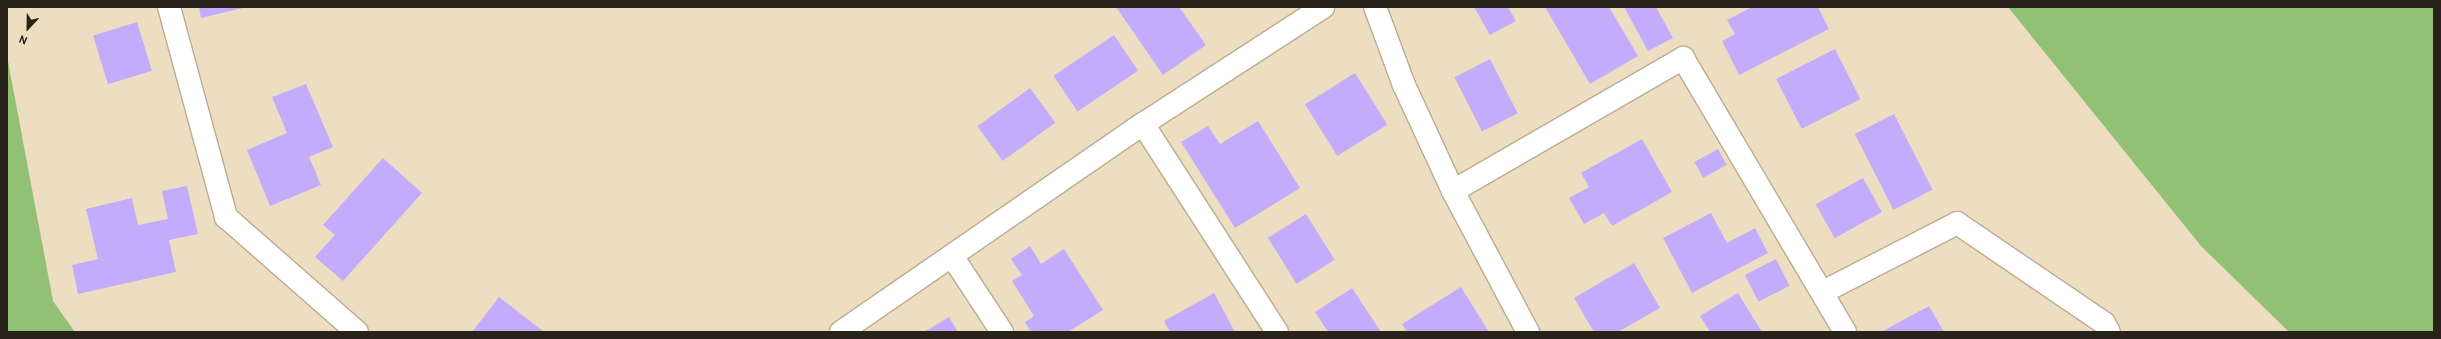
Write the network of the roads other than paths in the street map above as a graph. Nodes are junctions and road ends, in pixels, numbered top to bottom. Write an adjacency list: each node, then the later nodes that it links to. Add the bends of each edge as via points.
1 (169, 7): 8 (street, via 226,217)
2 (1323, 7): 4 (street)
3 (1375, 7): 5 (street, via 1404,85)
4 (1143, 124): 6 (street); 11 (street)
5 (1453, 191): 7 (street, via 1682,58); 12 (street)
6 (952, 256): 9 (street); 10 (street)
7 (1823, 292): 13 (street); 14 (street, via 1957,223 2104,322)
8 (357, 332)
9 (841, 332)
10 (1002, 332)
11 (1278, 332)
12 (1528, 332)
13 (1845, 332)
14 (2109, 332)

